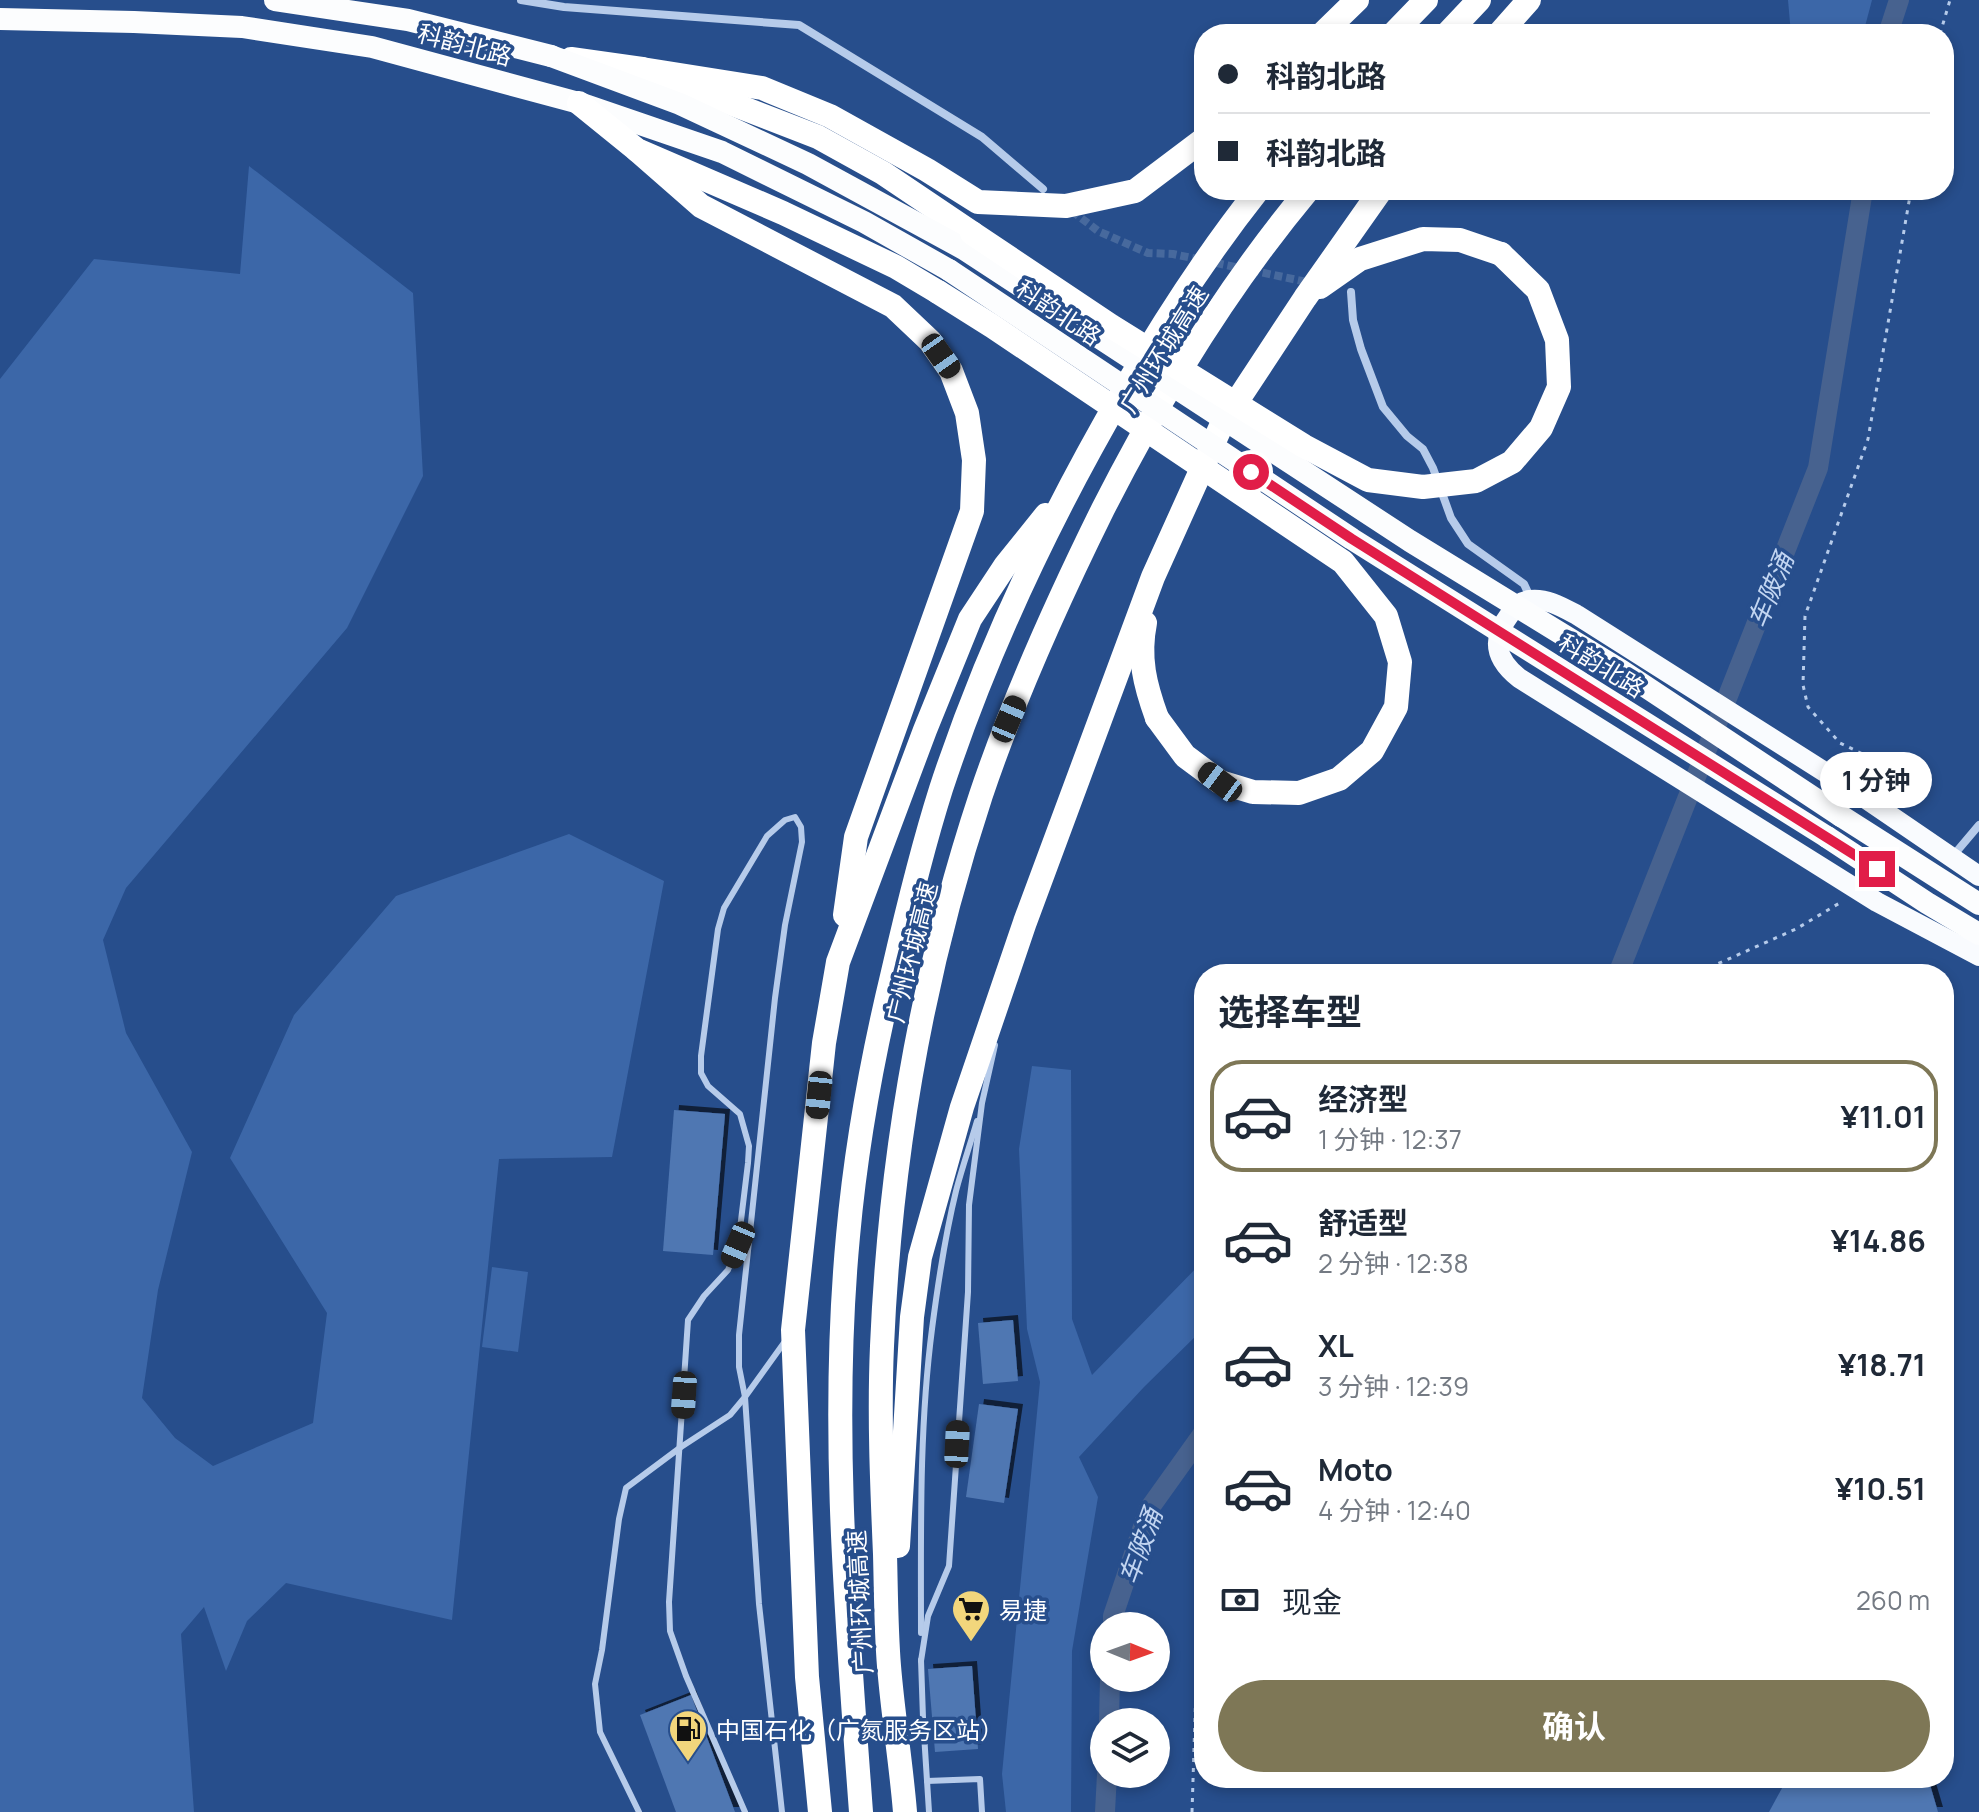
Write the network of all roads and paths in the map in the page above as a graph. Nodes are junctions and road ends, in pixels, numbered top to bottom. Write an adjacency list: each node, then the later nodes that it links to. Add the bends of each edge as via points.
1 (275, 0): 14 (highway, 科韵北路, via 408,20)
2 (521, 0): 19 (street, via 799,25 982,137)
3 (1357, 0): 9 (highway)
4 (1426, 0): 10 (highway)
5 (1479, 0): 11 (highway)
6 (1529, 0): 12 (highway)
7 (1950, 0): 13 (path)
8 (0, 19): 16 (highway, 科韵北路, via 242,27 372,47)
9 (1332, 24)
10 (1403, 24)
11 (1456, 24)
12 (1508, 24)
13 (1943, 24)
14 (551, 56): 15 (highway); 34 (highway, 科韵北路, bridge, via 694,110 808,164 964,249)
15 (642, 69): 17 (highway, via 762,88 830,116 978,202 1066,206 1135,191); 25 (highway, bridge, via 818,137 883,173 1111,326 1368,480 1423,487 1476,481 1512,462 1541,428 1559,387 1557,340 1538,290 1501,254 1460,240 1423,239 1360,259)
16 (579, 103): 18 (highway); 36 (highway, 科韵北路, bridge, via 722,152 949,270 1352,539)
17 (1194, 147)
18 (637, 150): 27 (highway, bridge, via 896,267 1343,562 1386,616 1400,662 1396,707 1372,751 1339,779 1299,793 1253,792 1220,782 1185,756 1157,718 1145,683 1141,643); 38 (highway, via 701,206 893,306 930,341 951,371 967,413 974,460 972,511 856,837)
19 (1043, 189)
20 (1251, 200): 26 (highway, 广州环城高速, via 1159,330)
21 (1300, 200): 47 (highway, 广州环城高速, via 1191,353 1129,458 1066,584 1009,719 945,919 904,1112 890,1225 881,1426)
22 (1374, 200): 25 (highway)
23 (1909, 200): 29 (path, via 1868,439 1805,616 1804,635 1808,707 1840,743 1875,760)
24 (1351, 292): 28 (street, via 1353,320 1383,407 1423,449 1451,518 1468,544 1524,584)
25 (1305, 298): 27 (highway, via 1222,424)
26 (1075, 479): 38 (highway, via 970,619); 54 (highway, 广州环城高速, via 1023,582 941,791 906,914 864,1108 848,1235 841,1425 841,1508)
27 (1153, 577): 35 (highway)
28 (1531, 600): 29 (main road, via 1559,606 1608,634); 33 (main road, via 1515,608 1499,633 1497,645 1507,669)
29 (1878, 807): 31 (main road)
30 (1979, 825): 31 (street)
31 (1951, 857): 32 (main road)
32 (1979, 876)
33 (1860, 891): 37 (main road); 39 (path, via 1796,929)
34 (1979, 904)
35 (1025, 922): 40 (lane); 47 (highway, via 962,1107 920,1257)
36 (1979, 934)
37 (1979, 956)
38 (838, 962): 43 (highway, via 824,1043)
39 (1717, 964)
40 (1003, 1012)
41 (996, 1042): 42 (lane)
42 (982, 1103): 46 (lane, via 969,1205 949,1566 928,1616); 46 (lane, via 956,1191 931,1332 924,1410)
43 (793, 1330): 44 (lane); 53 (highway, via 807,1677)
44 (745, 1397): 45 (lane, via 730,1415); 45 (lane, via 739,1335 777,984 802,842 795,817 767,836 724,908 718,929 701,1073 740,1114 748,1163 738,1245 728,1270 688,1320); 52 (lane, via 759,1604)
45 (681, 1447): 50 (lane, via 626,1488 595,1684 600,1732); 51 (lane, via 670,1631)
46 (921, 1661): 49 (lane)
47 (889, 1665): 55 (highway, 广州环城高速)
48 (1194, 1749): 58 (path)
49 (927, 1781): 56 (lane); 57 (lane, via 980,1779)
50 (639, 1812)
51 (745, 1812)
52 (782, 1812)
53 (820, 1812)
54 (861, 1812)
55 (905, 1812)
56 (929, 1812)
57 (982, 1812)
58 (1192, 1812)

